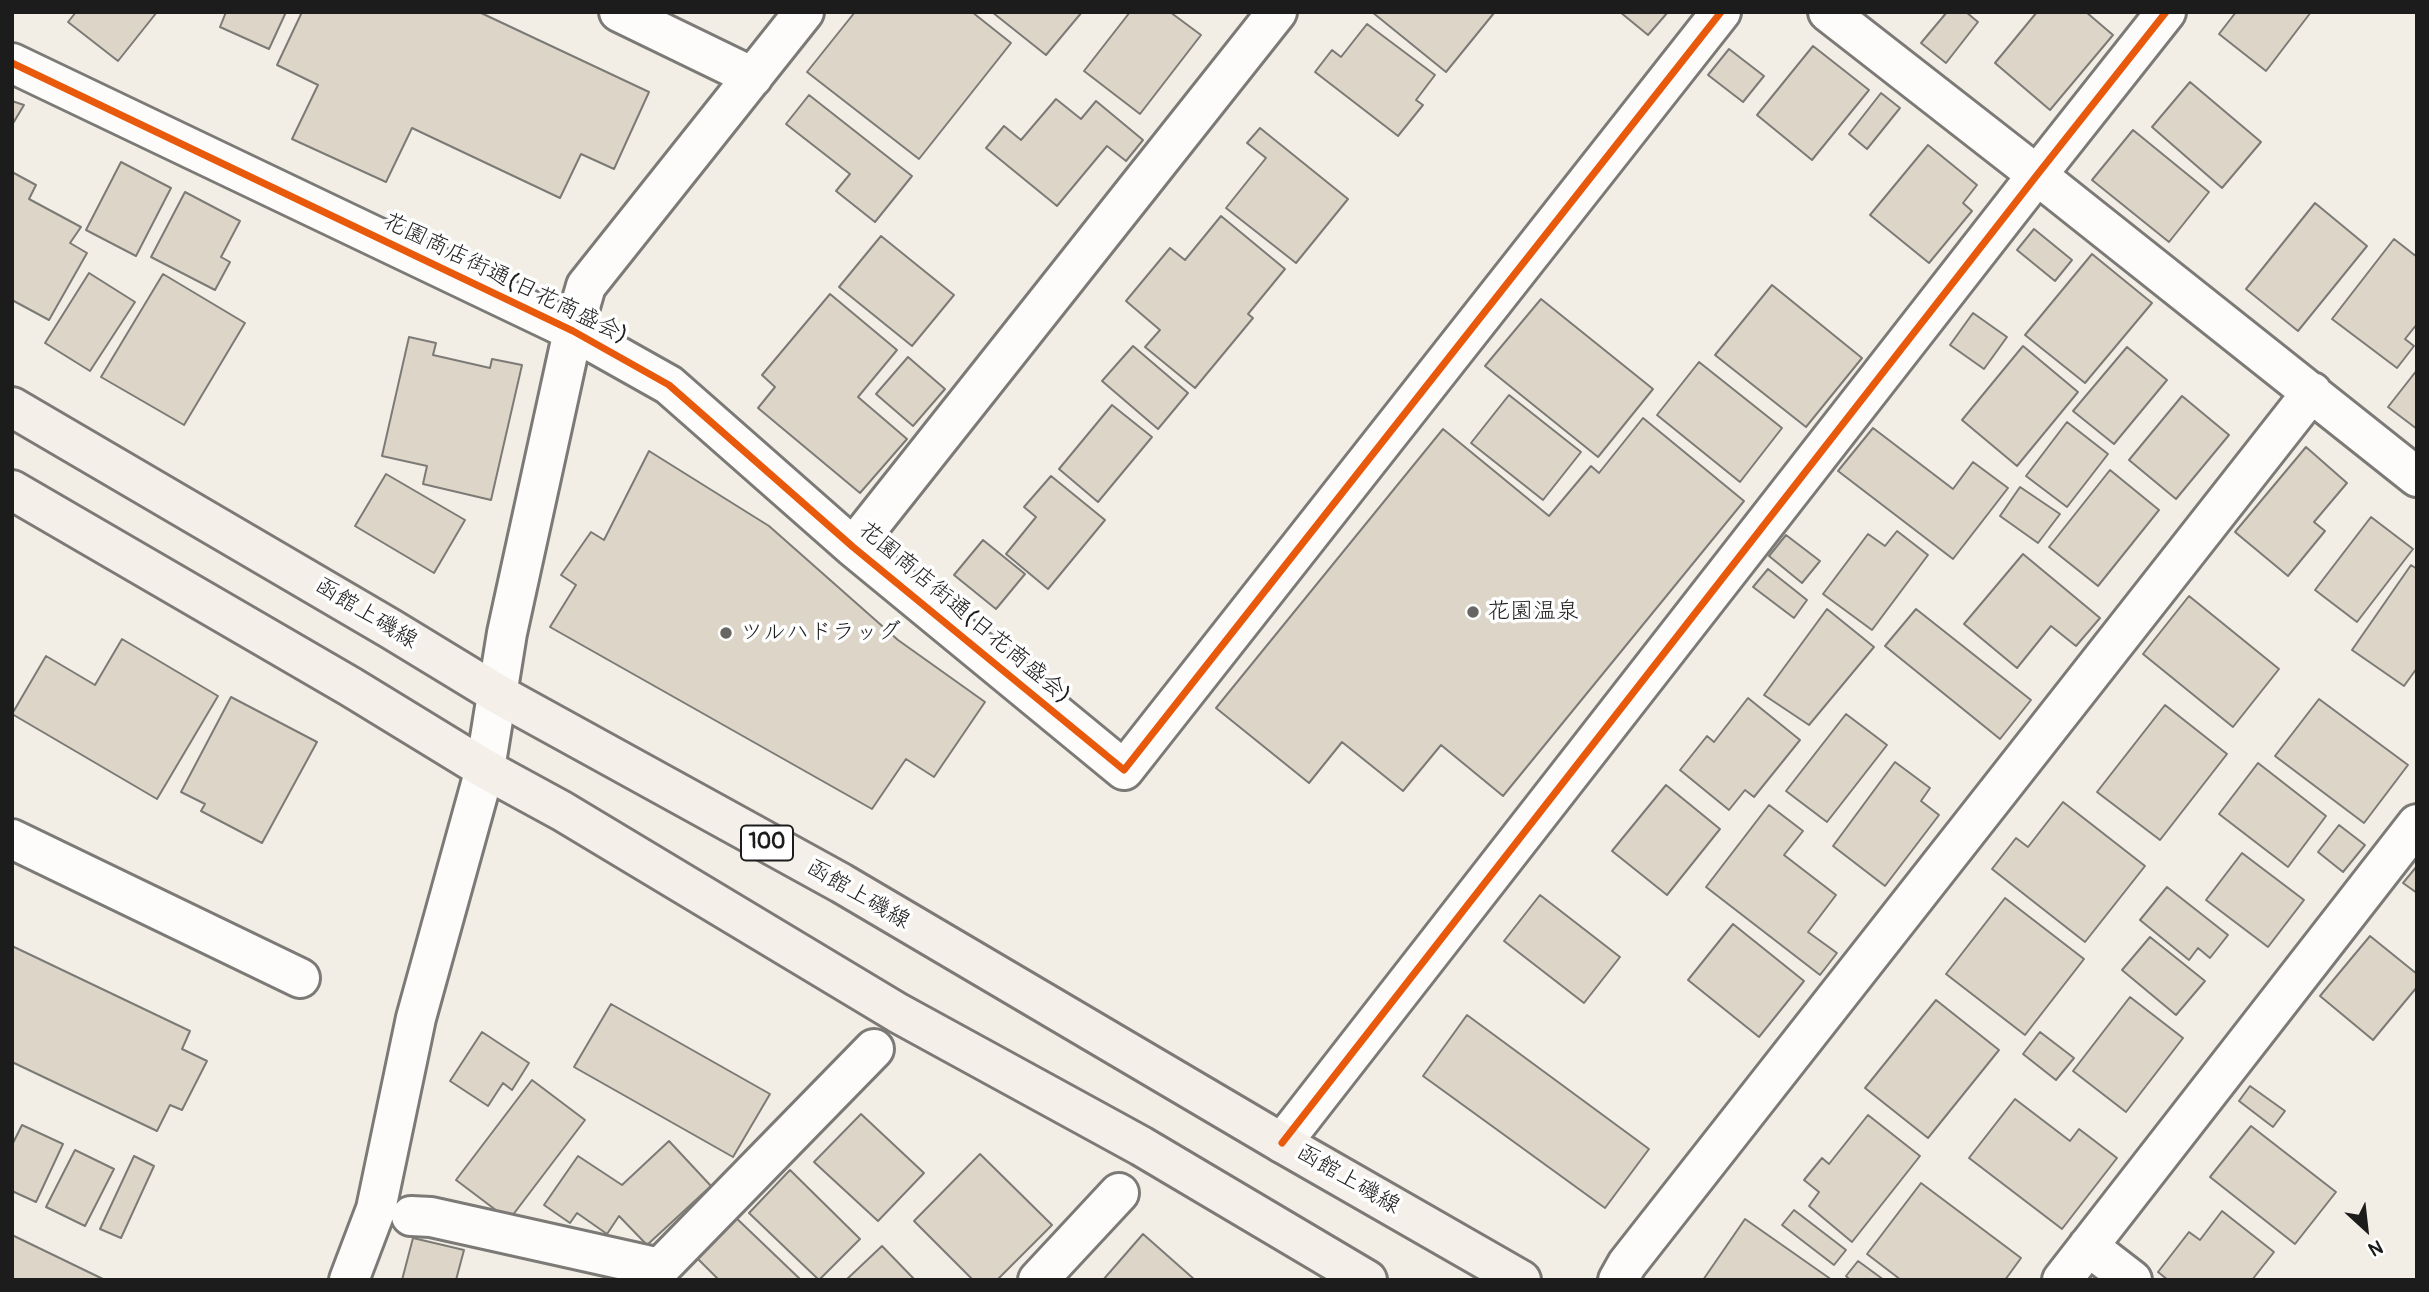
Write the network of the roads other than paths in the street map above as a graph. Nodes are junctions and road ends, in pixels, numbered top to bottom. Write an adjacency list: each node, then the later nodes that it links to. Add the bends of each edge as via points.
1 (619, 12): 8 (street)
2 (804, 12): 8 (street)
3 (1277, 12): 15 (street)
4 (1721, 12): 15 (street, 花園商店街通(日花商盛会), via 1124,770)
5 (1828, 12): 9 (street)
6 (2166, 12): 9 (street)
7 (12, 63): 10 (street, 花園商店街通(日花商盛会))
8 (753, 77): 10 (street, via 586,286)
9 (2037, 175): 11 (street); 22 (street)
10 (573, 331): 15 (street, 花園商店街通(日花商盛会), via 669,385); 16 (street)
11 (2312, 392): 13 (street); 30 (street)
12 (12, 407): 16 (main road, 函館上磯線 / 100)
13 (2417, 477)
14 (12, 491): 17 (main road)
15 (853, 547)
16 (496, 693): 17 (street); 22 (main road, 函館上磯線 / 100, via 841,883)
17 (485, 769): 26 (street, via 416,1018 376,1209); 28 (main road, via 898,1013 1141,1146)
18 (2417, 824): 25 (street)
19 (12, 839): 20 (street)
20 (300, 978)
21 (874, 1049): 24 (street, via 660,1268)
22 (1282, 1143): 29 (main road, 函館上磯線 / 100)
23 (1119, 1193): 27 (street)
24 (411, 1216)
25 (2088, 1247): 31 (street); 32 (street)
26 (349, 1280)
27 (1038, 1280)
28 (1367, 1280)
29 (1521, 1280)
30 (1618, 1280)
31 (2062, 1280)
32 (2132, 1280)

